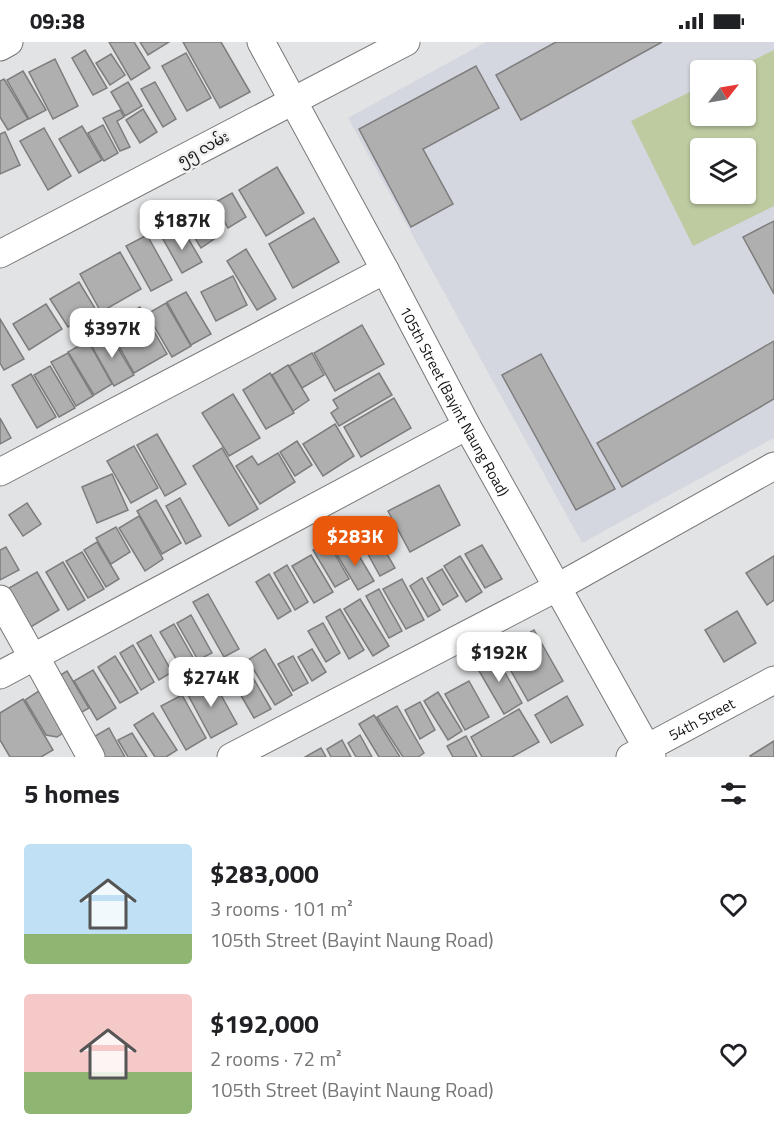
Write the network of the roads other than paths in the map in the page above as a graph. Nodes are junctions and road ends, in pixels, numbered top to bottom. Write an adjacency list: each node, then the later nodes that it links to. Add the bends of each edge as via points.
1 (9, 42): 4 (street)
2 (261, 42): 5 (street, 105th Street (Bayint Naung Road))
3 (406, 42): 5 (street, ၅၅ လမ်း)
4 (0, 47)
5 (293, 101): 6 (street, ၅၅ လမ်း); 7 (street, 105th Street (Bayint Naung Road))
6 (0, 254)
7 (385, 270): 8 (street, 105th Street (Bayint Naung Road)); 10 (street)
8 (467, 426): 11 (street, 105th Street (Bayint Naung Road)); 13 (street)
9 (774, 466): 11 (street)
10 (0, 472)
11 (558, 587): 16 (street, 105th Street (Bayint Naung Road)); 18 (street)
12 (0, 599): 13 (street)
13 (34, 657): 14 (street); 17 (street)
14 (0, 675)
15 (774, 680): 16 (street, 54th Street)
16 (643, 754)
17 (91, 757)
18 (231, 757)

